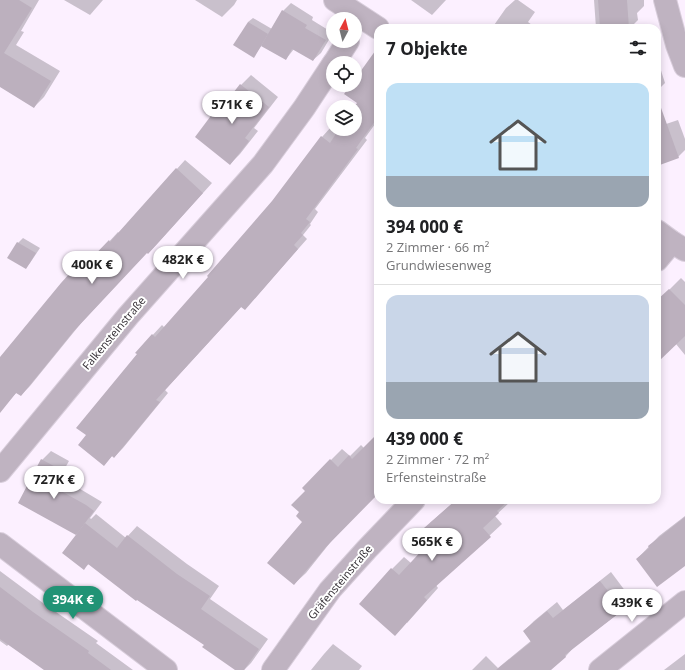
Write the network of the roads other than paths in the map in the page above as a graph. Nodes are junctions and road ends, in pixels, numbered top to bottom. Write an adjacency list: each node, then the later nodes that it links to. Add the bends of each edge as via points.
1 (335, 0): 3 (street)
2 (665, 0): 4 (street)
3 (365, 25)
4 (685, 66)
5 (326, 75): 8 (street, Falkensteinstraße, via 263,164 128,316)
6 (671, 241): 7 (street)
7 (661, 255)
8 (0, 471)
9 (410, 504): 13 (street, Gräfensteinstraße, via 330,590)
10 (0, 544): 12 (street)
11 (685, 602): 14 (street)
12 (166, 670)
13 (273, 670)
14 (600, 670)

